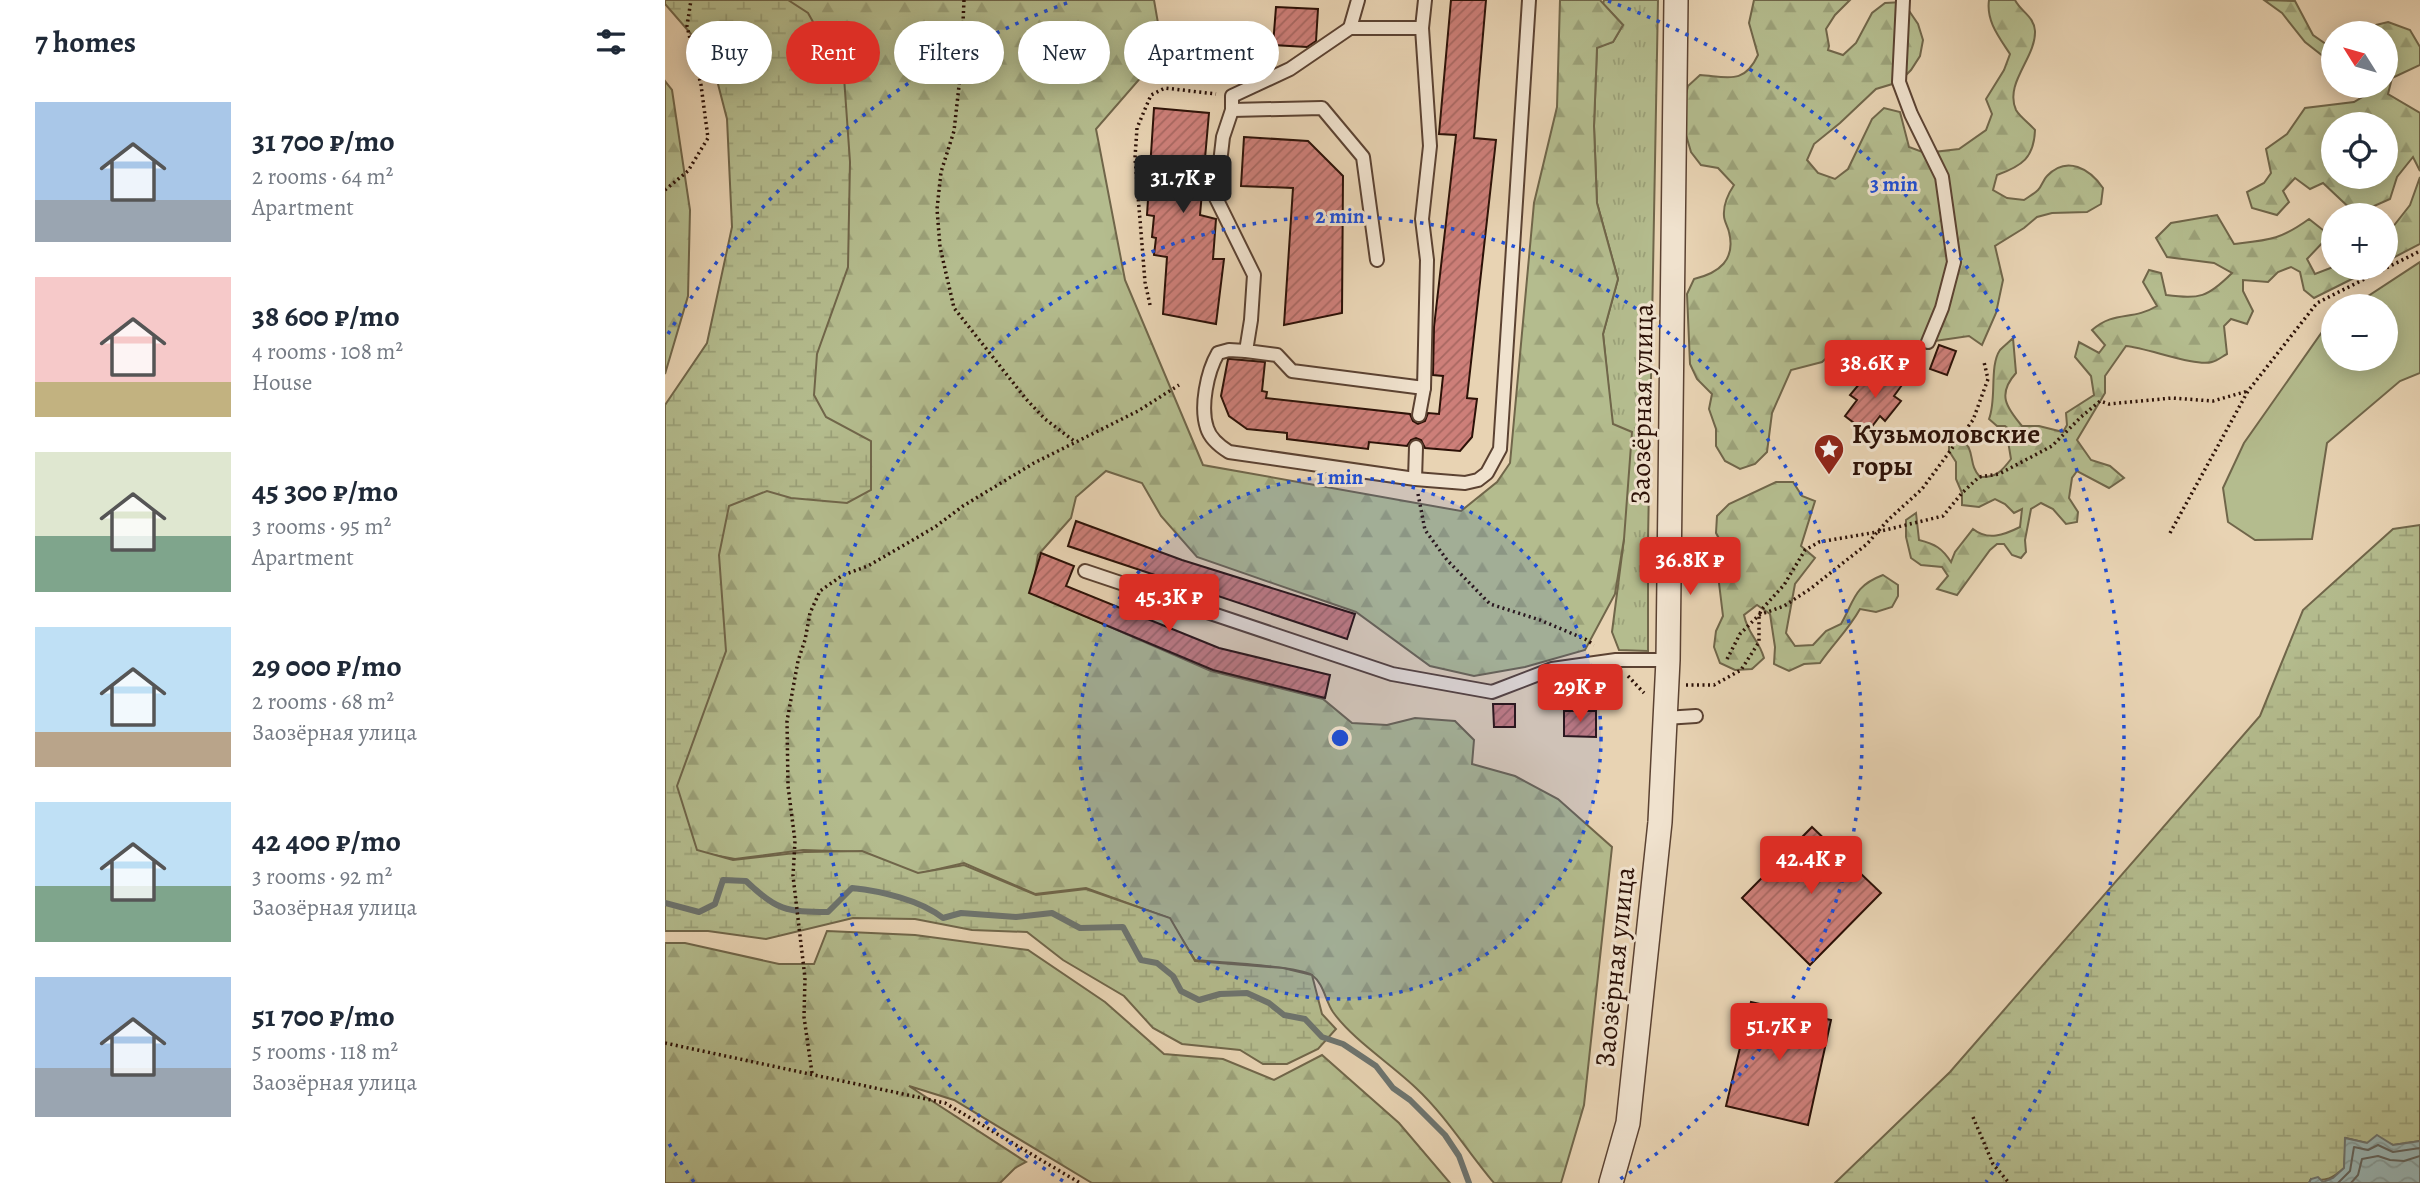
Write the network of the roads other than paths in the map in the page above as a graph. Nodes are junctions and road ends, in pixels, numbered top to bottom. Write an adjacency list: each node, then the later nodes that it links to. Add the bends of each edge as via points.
1 (1358, 0): 6 (lane)
2 (1425, 0): 7 (lane)
3 (1529, 0): 15 (lane, via 1500,449 1478,480)
4 (1676, 0): 17 (street, Заозёрная улица)
5 (1903, 0): 10 (lane, via 1899,82 1942,177 1954,262)
6 (1350, 28): 7 (lane); 8 (lane, via 1290,69 1232,96)
7 (1422, 28): 12 (lane, via 1430,146 1422,219 1427,260)
8 (1232, 110): 9 (lane, via 1322,108 1363,157); 11 (lane, via 1223,137 1216,198 1254,275)
9 (1377, 260)
10 (1928, 342)
11 (1246, 351): 12 (lane, via 1277,355 1292,371); 15 (lane, via 1218,353 1213,363 1204,407 1207,430 1220,446 1229,452)
12 (1424, 388): 13 (lane)
13 (1419, 415)
14 (1416, 447): 15 (lane)
15 (1415, 479)
16 (1085, 571): 17 (lane, via 1392,674 1492,692 1552,669 1616,660)
17 (1668, 660): 19 (street, Заозёрная улица, via 1657,691)
18 (1696, 716): 19 (lane)
19 (1665, 718): 20 (street, Заозёрная улица, via 1660,822 1630,1109)
20 (1611, 1183)

